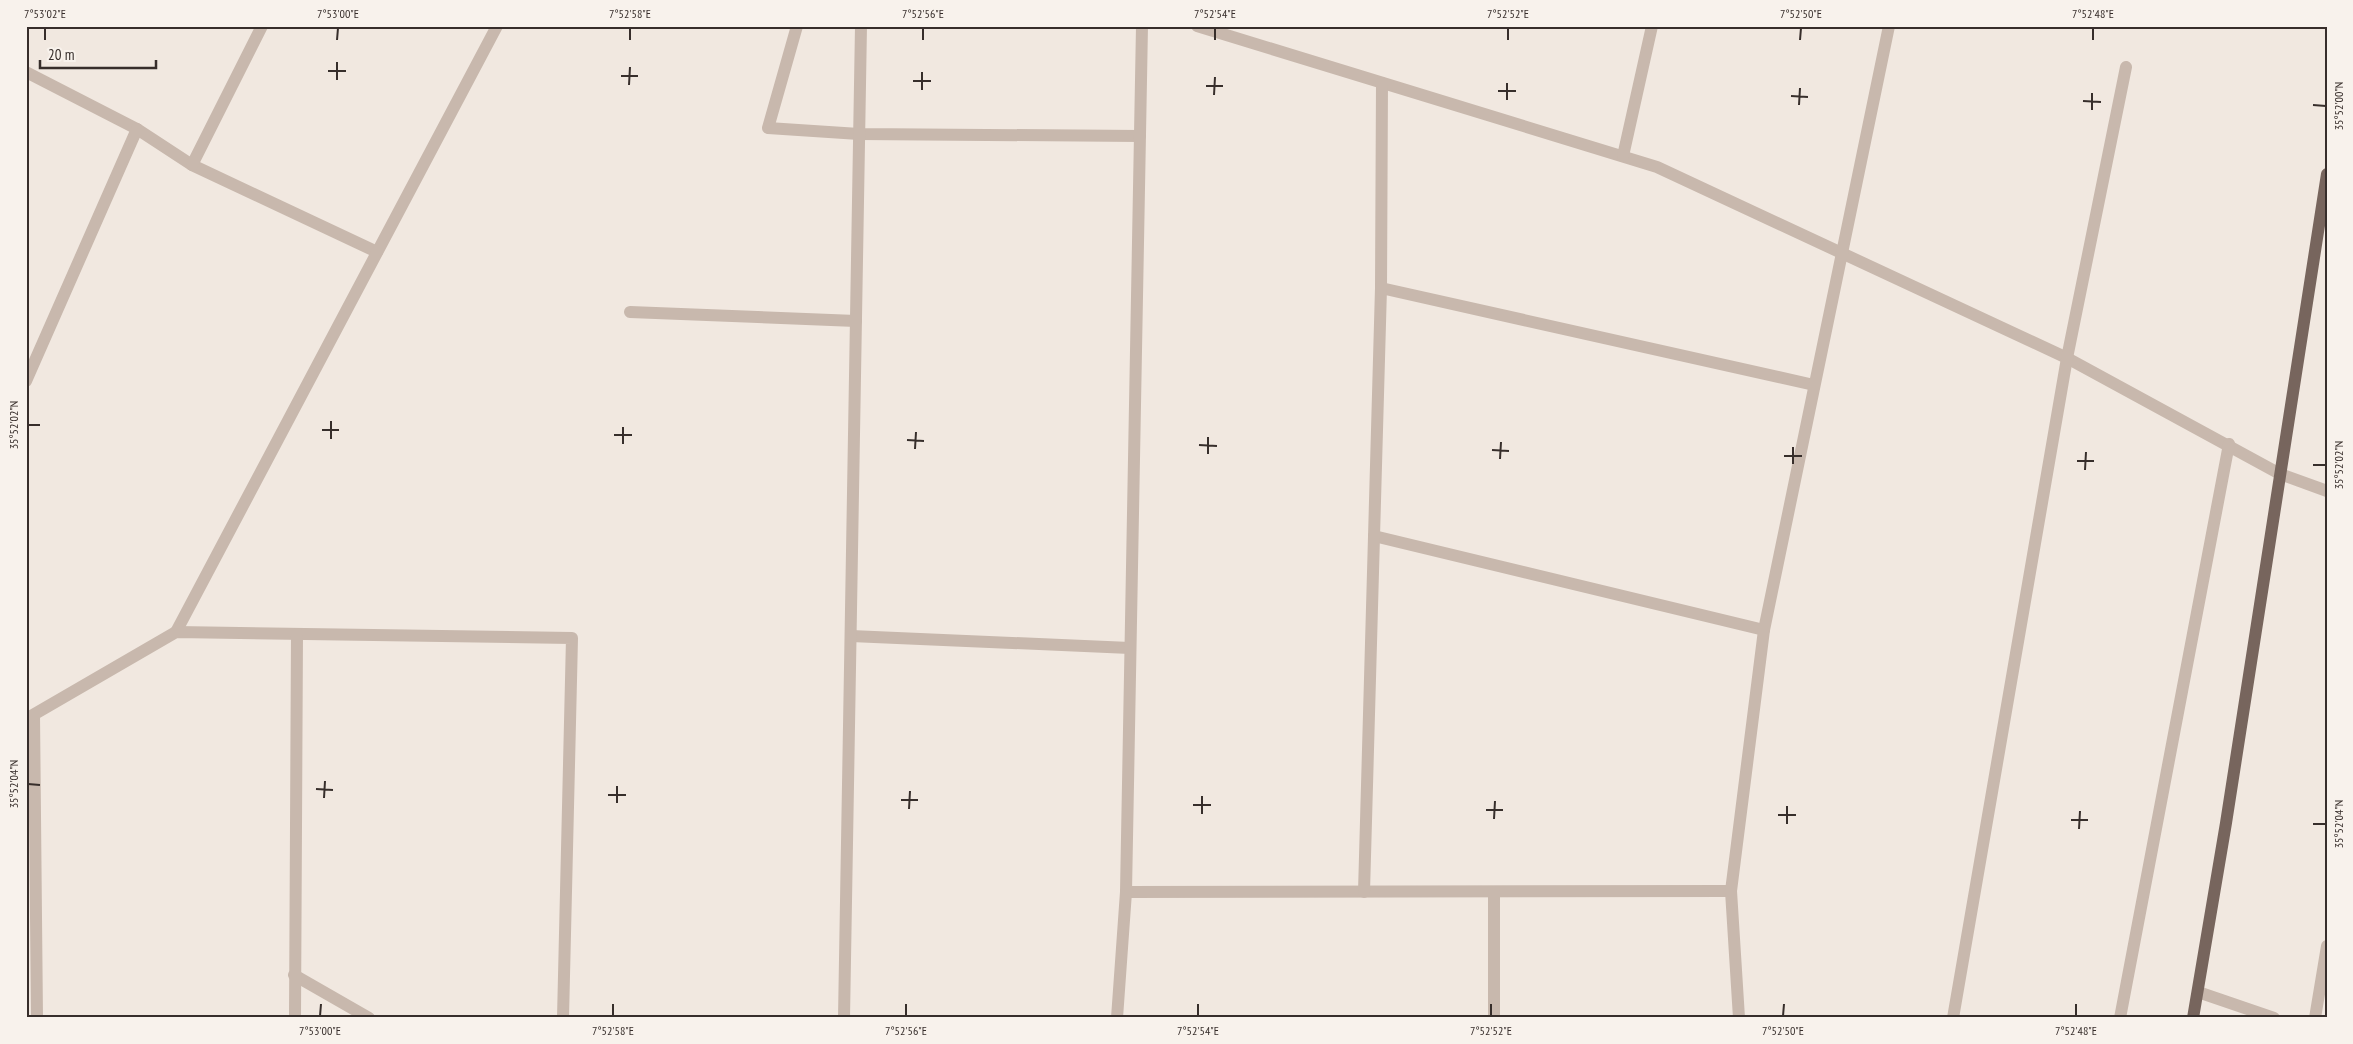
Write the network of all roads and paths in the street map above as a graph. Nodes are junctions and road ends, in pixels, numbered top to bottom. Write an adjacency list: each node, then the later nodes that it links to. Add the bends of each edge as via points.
1 (262, 26): 16 (street)
2 (497, 26): 19 (street)
3 (798, 26): 13 (street, via 768,128)
4 (861, 26): 13 (street)
5 (1142, 26): 14 (street)
6 (1197, 26): 11 (street)
7 (1652, 26): 15 (street)
8 (1889, 26): 18 (street)
9 (2126, 67): 23 (street)
10 (26, 72): 12 (street)
11 (1382, 83): 15 (street); 20 (street)
12 (137, 129): 16 (street); 24 (street)
13 (860, 134): 14 (street); 22 (street)
14 (1140, 136): 34 (street)
15 (1623, 156): 18 (street, via 1657,167)
16 (192, 165): 19 (street)
17 (2327, 174): 27 (main road)
18 (1842, 251): 23 (street); 25 (street)
19 (377, 252): 31 (street)
20 (1381, 288): 25 (street); 29 (street)
21 (630, 312): 22 (street)
22 (856, 322): 33 (street)
23 (2067, 358): 26 (street); 51 (street)
24 (26, 381)
25 (1814, 385): 30 (street)
26 (2229, 444): 27 (street); 52 (street)
27 (2280, 474): 28 (street); 42 (main road)
28 (2327, 492)
29 (1374, 536): 30 (street); 38 (street)
30 (1764, 630): 36 (street)
31 (176, 632): 32 (street); 35 (street)
32 (297, 634): 41 (street); 46 (street, via 572,638)
33 (851, 636): 34 (street); 47 (street)
34 (1130, 648): 37 (street)
35 (30, 717): 43 (street)
36 (1730, 891): 39 (street); 50 (street)
37 (1126, 892): 38 (street); 48 (street)
38 (1364, 892): 39 (street)
39 (1494, 892): 49 (street)
40 (2327, 946): 55 (street)
41 (294, 975): 44 (street); 45 (street)
42 (2198, 992): 53 (main road); 54 (street)
43 (37, 1018)
44 (295, 1018)
45 (369, 1018)
46 (563, 1018)
47 (844, 1018)
48 (1116, 1018)
49 (1494, 1018)
50 (1738, 1018)
51 (1954, 1018)
52 (2120, 1018)
53 (2193, 1018)
54 (2274, 1018)
55 (2315, 1018)

